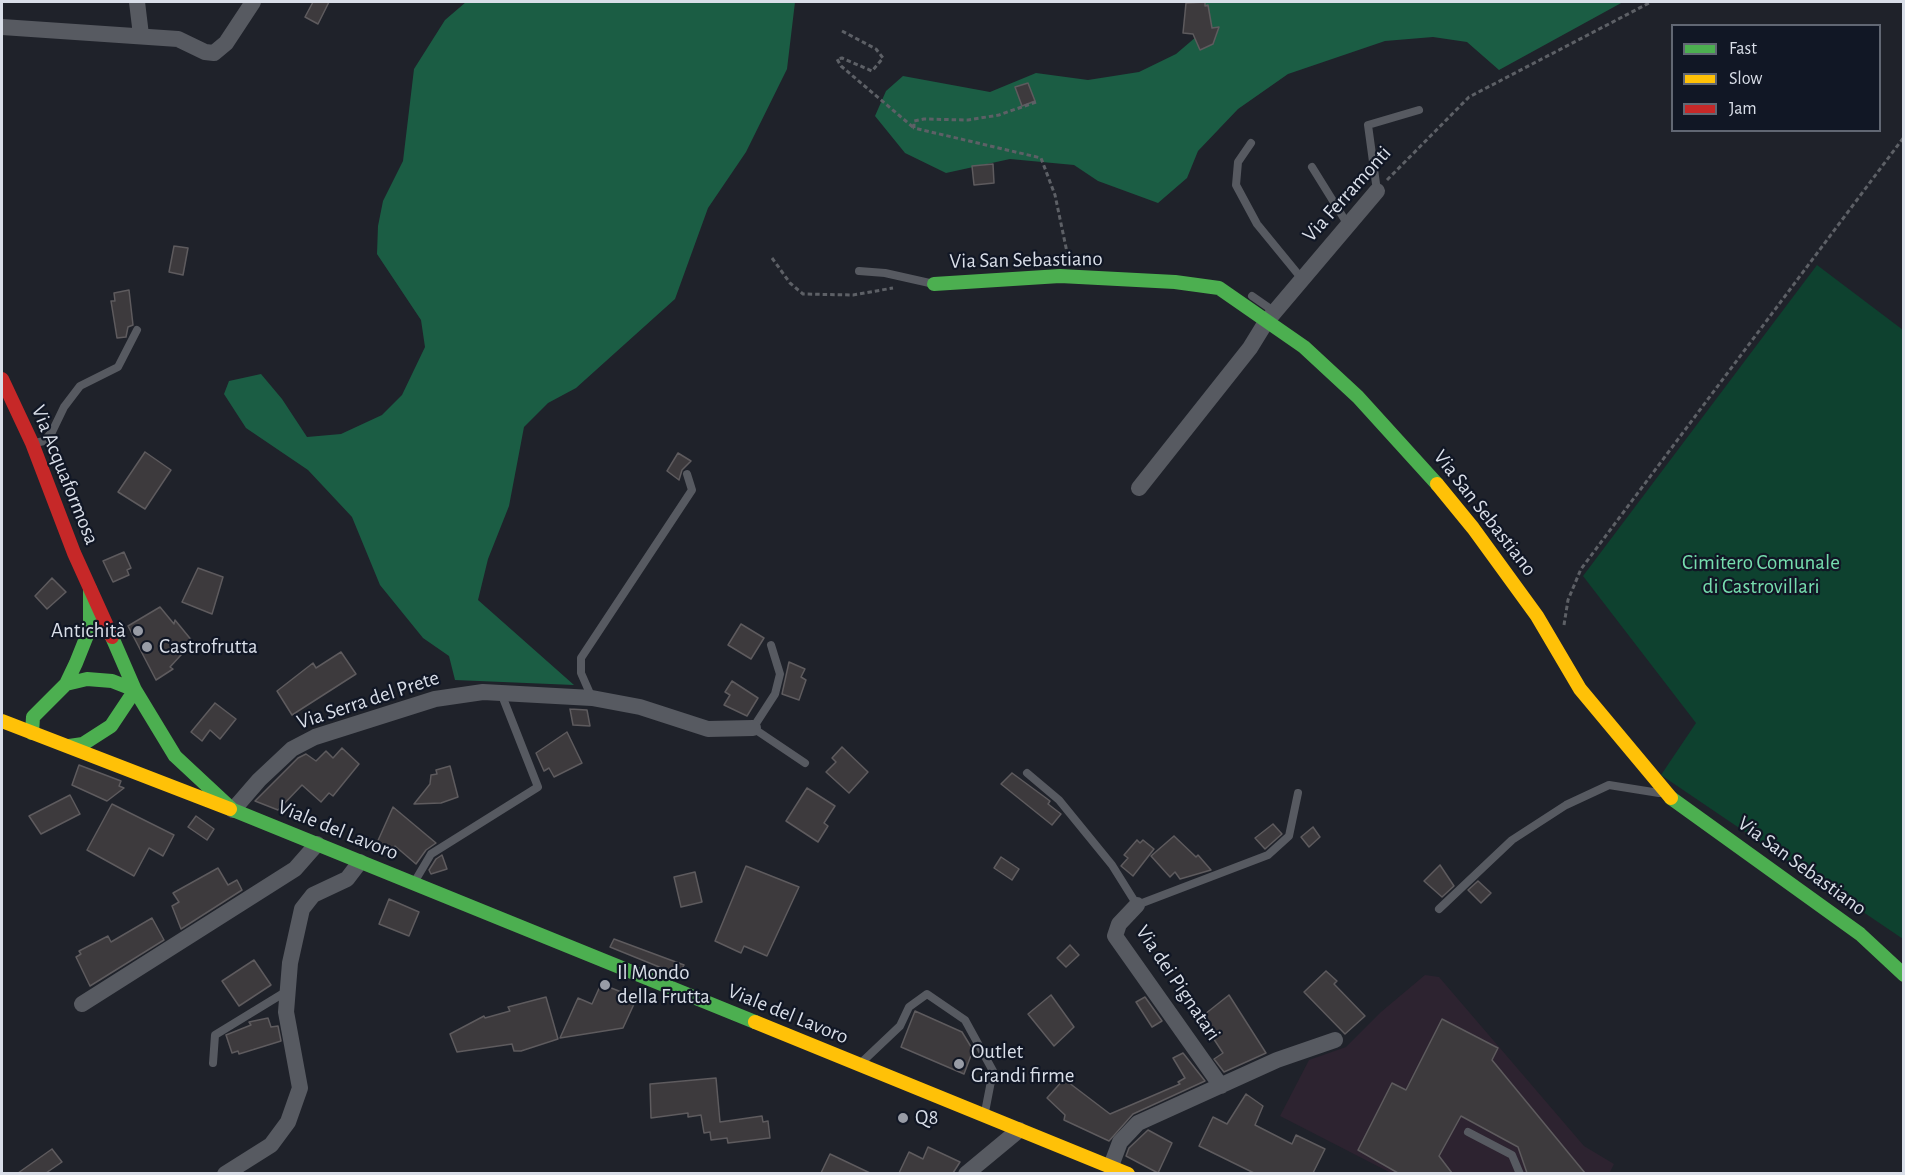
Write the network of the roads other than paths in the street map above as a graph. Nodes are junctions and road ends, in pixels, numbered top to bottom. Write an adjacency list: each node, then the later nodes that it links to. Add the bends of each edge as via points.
1 (137, 2): 4 (street)
2 (253, 2): 4 (street, via 226,43 214,53 178,39)
3 (2, 27): 4 (street)
4 (141, 35)
5 (1419, 110): 8 (lane, via 1368,125)
6 (1251, 143): 11 (lane, via 1238,162 1236,185 1257,224)
7 (1312, 167): 9 (lane)
8 (1377, 190): 9 (street, Via Ferramonti)
9 (1348, 225): 11 (street, Via Ferramonti)
10 (859, 271): 12 (lane)
11 (1302, 279): 14 (street, Via Ferramonti)
12 (934, 284): 14 (main road, Via San Sebastiano, via 1071,277 1175,282 1219,288)
13 (1252, 296): 14 (lane)
14 (1270, 317): 19 (street, Via Ferramonti); 35 (main road, Via San Sebastiano, via 1358,397 1416,459 1473,528 1537,616 1580,689)
15 (137, 330): 17 (lane, via 118,367 80,386 44,441)
16 (2, 379): 17 (main road, Via Acquaformosa, via 11,408)
17 (32, 443): 20 (main road, Via Acquaformosa)
18 (687, 474): 25 (lane, via 692,490 581,658 581,673)
19 (1139, 488)
20 (90, 588): 22 (main road, via 90,628); 23 (main road, Via Acquaformosa)
21 (771, 645): 29 (lane, via 780,674 775,694)
22 (66, 684): 23 (main road, via 87,679 112,681); 27 (main road)
23 (135, 690): 31 (main road, via 111,726 83,744); 36 (main road, Via Acquaformosa, via 175,756)
24 (501, 693): 25 (street, Via Serra del Prete); 36 (street, Via Serra del Prete, via 435,699 315,737 292,749); 39 (lane, via 538,787 431,854)
25 (592, 698): 29 (street, Via Serra del Prete, via 640,707 708,729)
26 (2, 711): 27 (main road)
27 (37, 711): 30 (main road)
28 (2, 721): 30 (main road, Viale del Lavoro)
29 (753, 728): 32 (lane)
30 (32, 734): 31 (main road, Viale del Lavoro)
31 (69, 746): 36 (main road, Viale del Lavoro)
32 (805, 763)
33 (1028, 773): 40 (lane, via 1059,800 1112,866)
34 (1298, 793): 40 (lane, via 1289,836 1268,855)
35 (1665, 794): 41 (lane, via 1609,784 1566,805 1512,840); 42 (main road, Via San Sebastiano, via 1860,934)
36 (233, 810): 37 (main road, Viale del Lavoro)
37 (317, 844): 38 (main road, Viale del Lavoro); 44 (street, via 295,869)
38 (360, 862): 39 (main road, Viale del Lavoro); 43 (street, via 347,879 313,895 302,909)
39 (414, 884): 47 (main road, Viale del Lavoro)
40 (1137, 905): 48 (street, Via dei Pignatari, via 1119,924 1115,936)
41 (1439, 909)
42 (1904, 975)
43 (288, 990): 46 (lane, via 215,1035); 53 (street, via 286,1012 300,1088 288,1122 271,1145)
44 (82, 1004)
45 (1335, 1040): 48 (street, via 1276,1060)
46 (213, 1064)
47 (859, 1065): 49 (main road, Viale del Lavoro); 49 (lane, via 900,1026 909,1007 927,994 965,1020 993,1071)
48 (1221, 1086): 52 (street, via 1138,1124 1120,1142)
49 (984, 1115): 50 (main road, Viale del Lavoro)
50 (1019, 1130): 52 (main road, Viale del Lavoro); 54 (street)
51 (1468, 1132): 56 (lane, via 1512,1155)
52 (1111, 1166): 55 (main road, Viale del Lavoro)
53 (225, 1173)
54 (966, 1173)
55 (1128, 1173)
56 (1520, 1173)

